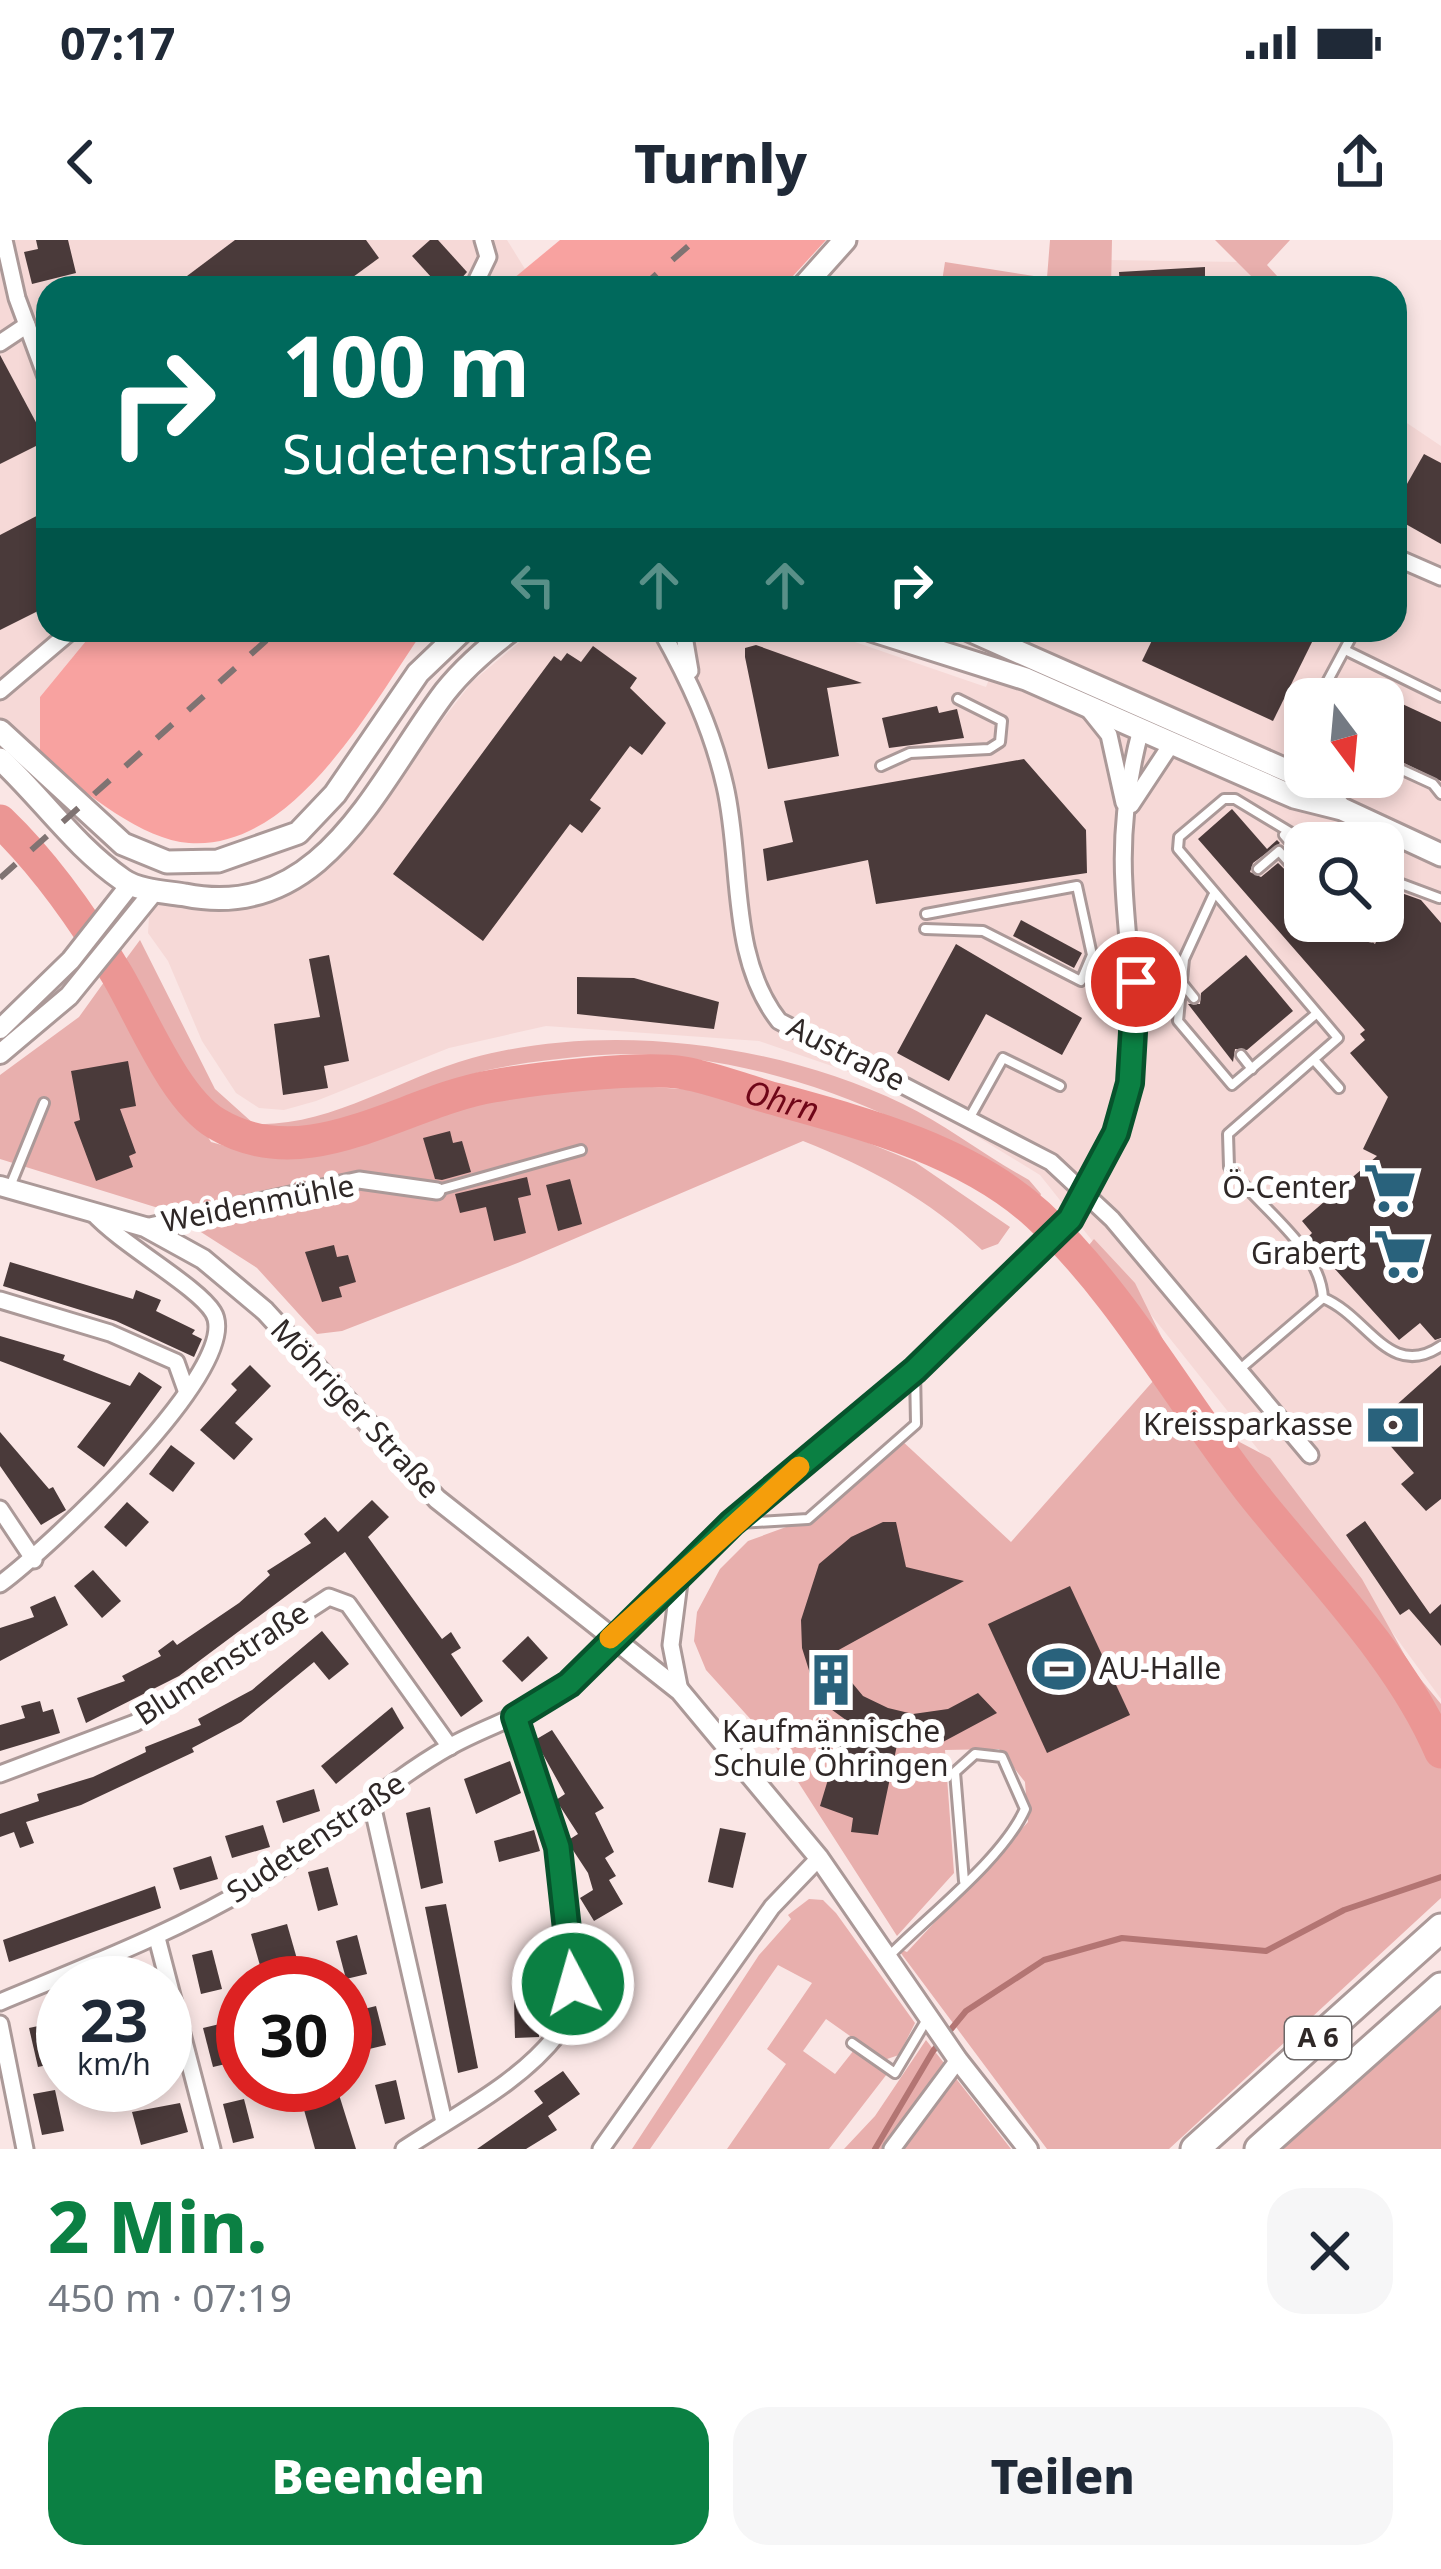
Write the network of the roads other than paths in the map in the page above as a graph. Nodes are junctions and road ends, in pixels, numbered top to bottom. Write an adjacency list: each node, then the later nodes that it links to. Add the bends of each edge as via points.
1 (4, 240): 6 (street)
2 (483, 240): 4 (street, via 488,257)
3 (845, 240): 5 (main road)
4 (479, 276)
5 (813, 276)
6 (27, 325): 7 (street); 8 (street)
7 (0, 343)
8 (36, 349)
9 (1407, 562): 10 (street)
10 (1441, 577)
11 (58, 642): 22 (street)
12 (450, 642): 41 (main road, via 418,673 335,794 298,833 218,861)
13 (495, 642): 45 (main road, via 443,694 357,822 304,875 235,899)
14 (668, 642): 21 (street, Austraße)
15 (685, 642): 21 (street, Austraße)
16 (906, 642): 25 (main road)
17 (993, 642): 26 (main road)
18 (1349, 642): 19 (lane)
19 (1345, 650): 20 (lane); 23 (lane)
20 (1329, 678)
21 (693, 686): 62 (street, Austraße, via 726,790 751,970 765,1004 796,1034)
22 (0, 691)
23 (1441, 697)
24 (958, 699): 30 (lane, via 1002,721 1000,742 910,753)
25 (1085, 704): 26 (main road); 33 (street, via 1109,735)
26 (1146, 719): 28 (main road); 33 (street)
27 (0, 731): 41 (main road, via 85,812)
28 (1176, 732): 33 (street); 39 (main road, via 1294,797 1342,808)
29 (0, 759): 43 (main road, via 80,845)
30 (880, 766)
31 (1404, 770): 32 (lane)
32 (1441, 794)
33 (1126, 812): 66 (street, via 1136,1052 1116,1133)
34 (1200, 816): 35 (lane); 36 (lane, via 1235,799); 46 (lane, via 1178,849)
35 (1215, 824)
36 (1279, 829): 37 (lane); 38 (lane)
37 (1284, 831)
38 (1284, 835)
39 (1441, 855)
40 (1284, 857): 42 (lane, via 1279,851)
41 (157, 859): 43 (main road); 45 (main road)
42 (1258, 868)
43 (130, 885): 45 (main road); 54 (street, via 71,960)
44 (1404, 885): 47 (lane)
45 (155, 890): 55 (street, via 69,996)
46 (1213, 896): 51 (lane, via 1184,958); 53 (lane)
47 (1440, 899): 48 (lane)
48 (1422, 901)
49 (926, 914): 50 (lane, via 1077,886 1092,956 1081,981 983,931)
50 (925, 929)
51 (1182, 983): 52 (lane); 58 (lane, via 1178,1021 1232,1085)
52 (1194, 998)
53 (1316, 1015): 57 (lane, via 1338,1038); 58 (lane)
54 (0, 1029)
55 (0, 1054)
56 (1241, 1055): 58 (lane)
57 (1314, 1060): 60 (lane); 69 (lane, via 1228,1134 1228,1167 1309,1258 1322,1276)
58 (1252, 1069)
59 (1060, 1086): 62 (lane, via 1003,1058)
60 (1339, 1088)
61 (44, 1103): 64 (lane)
62 (970, 1118): 66 (street, Austraße)
63 (581, 1150): 65 (lane, Weidenmühle)
64 (4, 1189): 67 (street, Möhriger Straße)
65 (437, 1191): 68 (street, Weidenmühle, via 359,1180)
66 (1088, 1192): 72 (street); 73 (street, Austraße)
67 (91, 1210): 68 (street, Möhriger Straße); 74 (street, via 212,1309 216,1346)
68 (146, 1227): 81 (street, Möhriger Straße, via 203,1258 265,1311 437,1499)
69 (1323, 1298): 71 (lane, via 1348,1307 1397,1358); 73 (lane)
70 (0, 1300): 74 (street, via 176,1362)
71 (1441, 1346)
72 (915, 1370): 77 (street); 77 (lane, via 916,1424 808,1520)
73 (1239, 1370): 75 (street, Austraße)
74 (186, 1390): 78 (street, via 88,1511)
75 (1310, 1455)
76 (0, 1509): 78 (street)
77 (732, 1523): 79 (street)
78 (34, 1560): 80 (street)
79 (680, 1574): 81 (street); 82 (street, via 671,1645)
80 (0, 1584)
81 (610, 1639): 82 (street, Möhriger Straße); 83 (street, Sudetenstraße, via 569,1684)
82 (680, 1691): 87 (street, Möhriger Straße)
83 (515, 1717): 84 (street, Sudetenstraße); 98 (street, via 558,1847 573,1984 562,2028 530,2062)
84 (450, 1747): 85 (street, Blumenstraße, via 348,1604 329,1597 135,1723); 86 (street, Sudetenstraße)
85 (0, 1774)
86 (371, 1800): 90 (street, Sudetenstraße, via 262,1880); 98 (street)
87 (819, 1858): 91 (street, Möhriger Straße); 102 (street, via 772,1907)
88 (964, 1881): 88 (lane, via 955,1772 975,1754 1002,1757 1025,1809); 91 (lane)
89 (1441, 1928): 105 (highway, A 6)
90 (157, 1938): 93 (street, Sudetenstraße); 100 (street)
91 (888, 1958): 94 (street, Möhriger Straße)
92 (1441, 1988): 106 (highway, A 6)
93 (0, 2002)
94 (928, 2017): 96 (lane, via 895,2073); 97 (street, Möhriger Straße)
95 (0, 2024): 99 (street)
96 (852, 2043)
97 (958, 2060): 103 (street); 104 (street, Möhriger Straße)
98 (444, 2122): 101 (street)
99 (25, 2149)
100 (212, 2149)
101 (404, 2149)
102 (601, 2149)
103 (892, 2149)
104 (1028, 2149)
105 (1196, 2149)
106 (1259, 2149)

